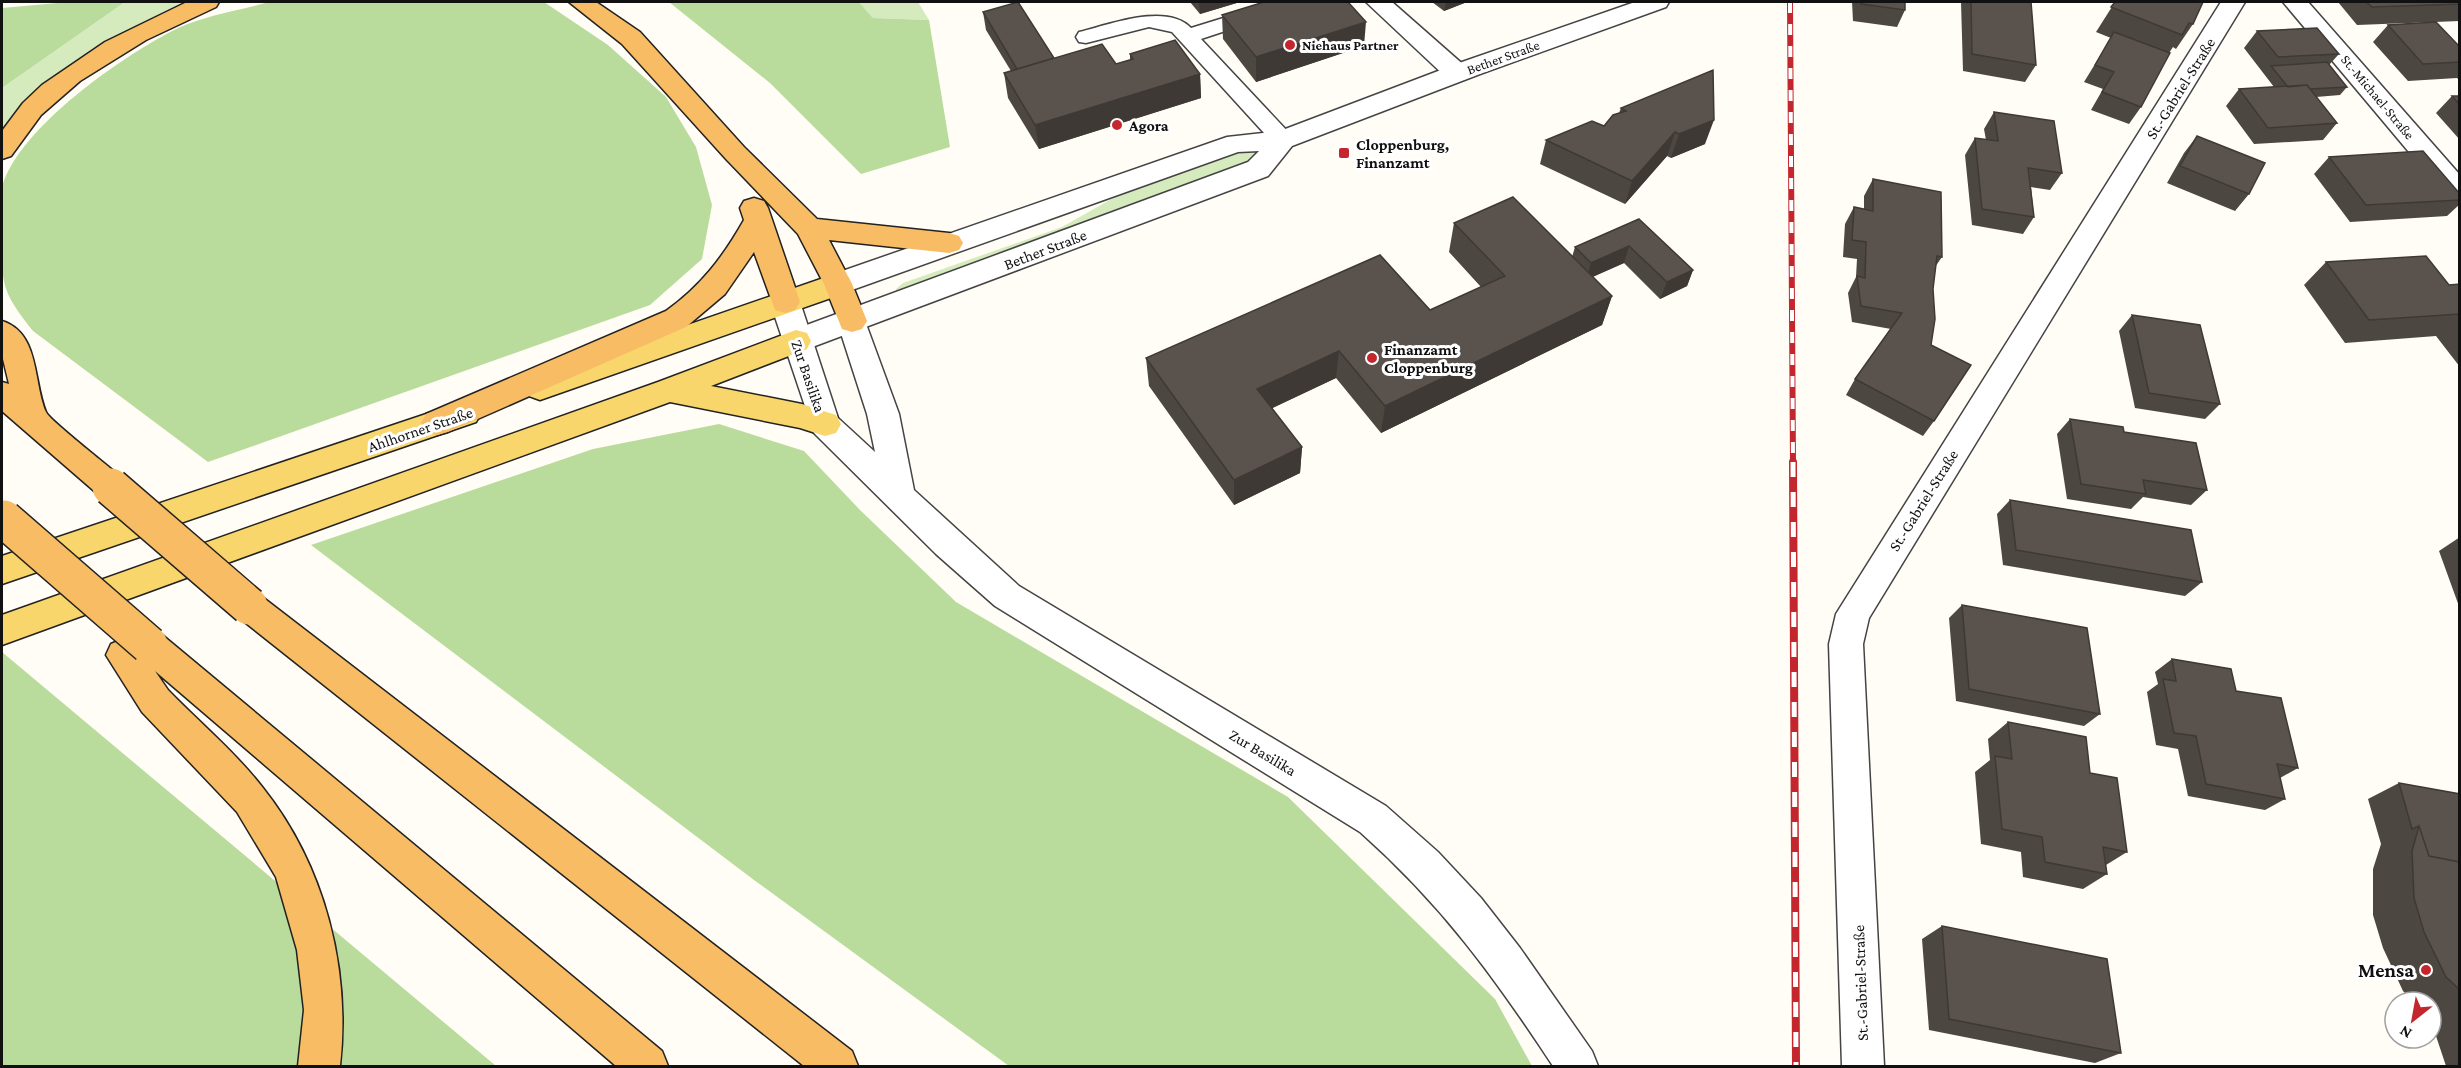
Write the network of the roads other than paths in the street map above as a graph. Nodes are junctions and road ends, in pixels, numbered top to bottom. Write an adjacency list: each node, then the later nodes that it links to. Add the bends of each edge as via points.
1 (207, 2): 12 (highway, via 144,30 72,74 32,110)
2 (581, 2): 13 (highway, via 631,38)
3 (1294, 2): 8 (lane)
4 (1378, 2): 10 (street)
5 (1657, 2): 10 (street, Bether Straße)
6 (2233, 2): 37 (street, St.-Gabriel-Straße, via 1853,614 1846,644)
7 (2295, 2): 14 (street, St.-Michael-Straße)
8 (1188, 36): 9 (lane, via 1179,27 1149,21); 11 (lane)
9 (1086, 37)
10 (1457, 73): 11 (street, Bether Straße)
11 (1283, 140): 17 (street, Bether Straße, via 1236,143); 20 (street, Bether Straße, via 1258,169)
12 (2, 150)
13 (735, 153): 15 (highway); 16 (highway)
14 (2460, 194)
15 (758, 220): 19 (highway); 26 (highway, via 729,272 704,300 676,319)
16 (809, 228): 17 (highway); 18 (highway)
17 (949, 243): 18 (street, Bether Straße)
18 (838, 284): 19 (main road, Ahlhorner Straße); 20 (highway)
19 (785, 302): 22 (street, Zur Basilika); 26 (main road, Ahlhorner Straße)
20 (852, 321): 22 (street, Bether Straße); 28 (street, via 883,414)
21 (2, 332): 25 (highway, via 19,357)
22 (796, 341): 23 (main road); 27 (street, Zur Basilika)
23 (669, 390): 27 (main road); 31 (main road)
24 (2, 394): 25 (highway)
25 (32, 421): 35 (highway, bridge, via 249,606)
26 (437, 423): 30 (main road, Ahlhorner Straße)
27 (825, 424): 28 (street, Zur Basilika)
28 (898, 492): 36 (street, Zur Basilika, via 948,544 1007,596 1373,819 1425,866 1473,919)
29 (3, 518): 32 (highway, bridge, via 83,590)
30 (2, 570)
31 (2, 630)
32 (136, 650): 33 (highway, via 155,701 250,800 294,869 318,962 324,1010); 34 (highway)
33 (319, 1066)
34 (647, 1066)
35 (837, 1066)
36 (1577, 1066)
37 (1863, 1066)

